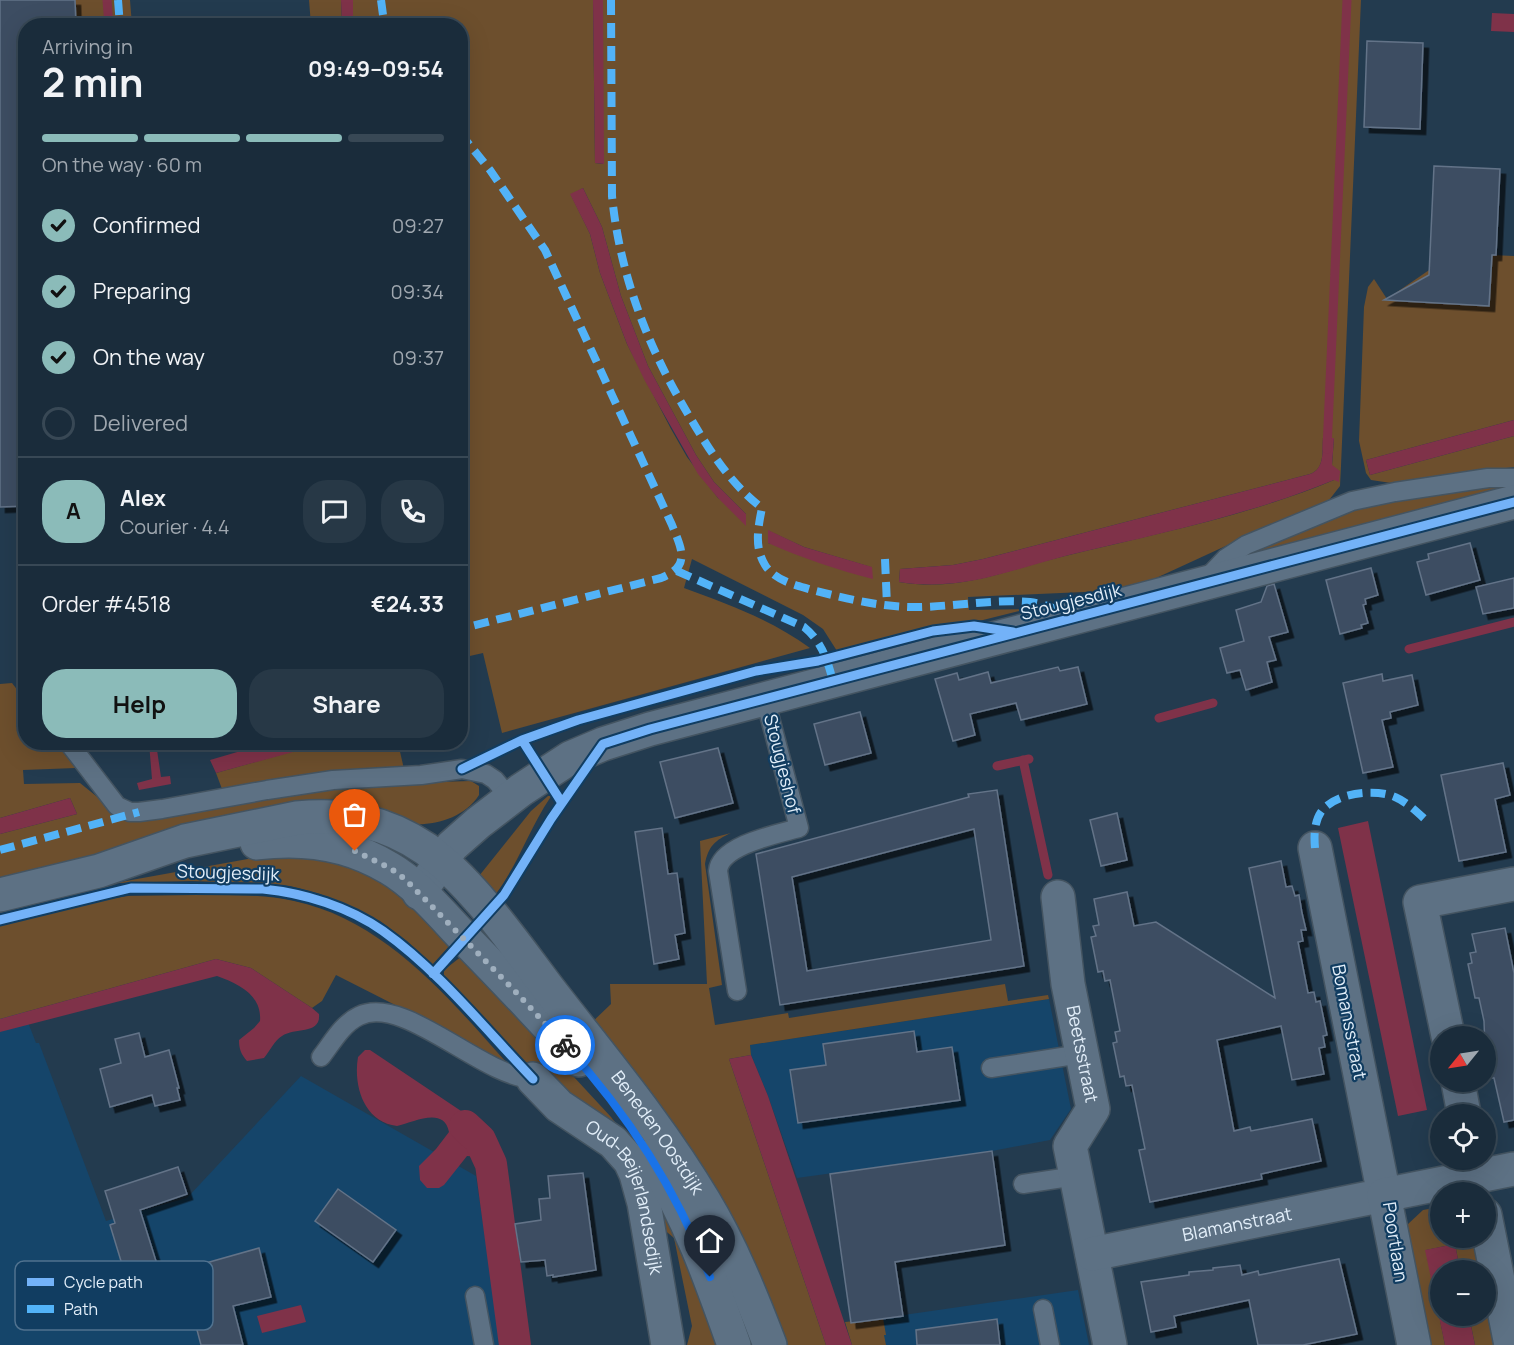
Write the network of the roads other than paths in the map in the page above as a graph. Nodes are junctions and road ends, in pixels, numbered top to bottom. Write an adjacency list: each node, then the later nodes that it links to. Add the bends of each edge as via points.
1 (1514, 477): 3 (lane, via 1352,501 1246,545 1226,558)
2 (1514, 502): 3 (street, Stougjesdijk)
3 (1200, 585): 4 (street, Stougjesdijk)
4 (765, 699): 6 (street, Stougjesdijk, via 603,744 553,768); 14 (lane, Stougjeshof, via 799,828 744,845 719,864)
5 (74, 750): 6 (lane, via 111,799 130,812 326,781 462,769 486,774)
6 (510, 798): 8 (street, Stougjesdijk)
7 (1315, 848): 24 (street, Bomansstraat)
8 (440, 860): 9 (street, Stougjesdijk, via 375,823 316,816 185,841); 11 (street, Stougjesdijk); 32 (street, Beneden Oostdijk, via 510,938 674,1154 726,1242)
9 (99, 871): 11 (street, Stougjesdijk, via 294,840 355,851 390,868); 12 (street, Stougjesdijk)
10 (1514, 884): 15 (street, via 1420,902)
11 (420, 893): 31 (street, Beneden Oostdijk, via 570,1050 637,1134 686,1221)
12 (0, 895)
13 (1058, 897): 16 (street, Beetsstraat, via 1068,984)
14 (737, 991)
15 (1446, 1026)
16 (1082, 1054): 18 (lane); 21 (street, Beetsstraat, via 1093,1109 1070,1146)
17 (321, 1057): 19 (lane, via 351,1021 364,1014 382,1012 428,1030 509,1075)
18 (991, 1068)
19 (533, 1079): 30 (street, Oud-Beijerlandsedijk, via 560,1106 613,1142 630,1161 644,1203)
20 (1514, 1169): 22 (street, Poortlaan)
21 (1076, 1176): 23 (lane); 26 (street, Beetsstraat)
22 (1477, 1176): 24 (street, Poortlaan)
23 (1023, 1184)
24 (1384, 1195): 26 (street, Blamanstraat); 35 (street, Poortlaan)
25 (1492, 1248): 36 (street)
26 (1092, 1254): 34 (street, Beetsstraat)
27 (475, 1296): 29 (lane)
28 (1043, 1309): 33 (lane)
29 (484, 1345)
30 (668, 1345)
31 (734, 1345)
32 (770, 1345)
33 (1050, 1345)
34 (1110, 1345)
35 (1414, 1345)
36 (1511, 1345)

